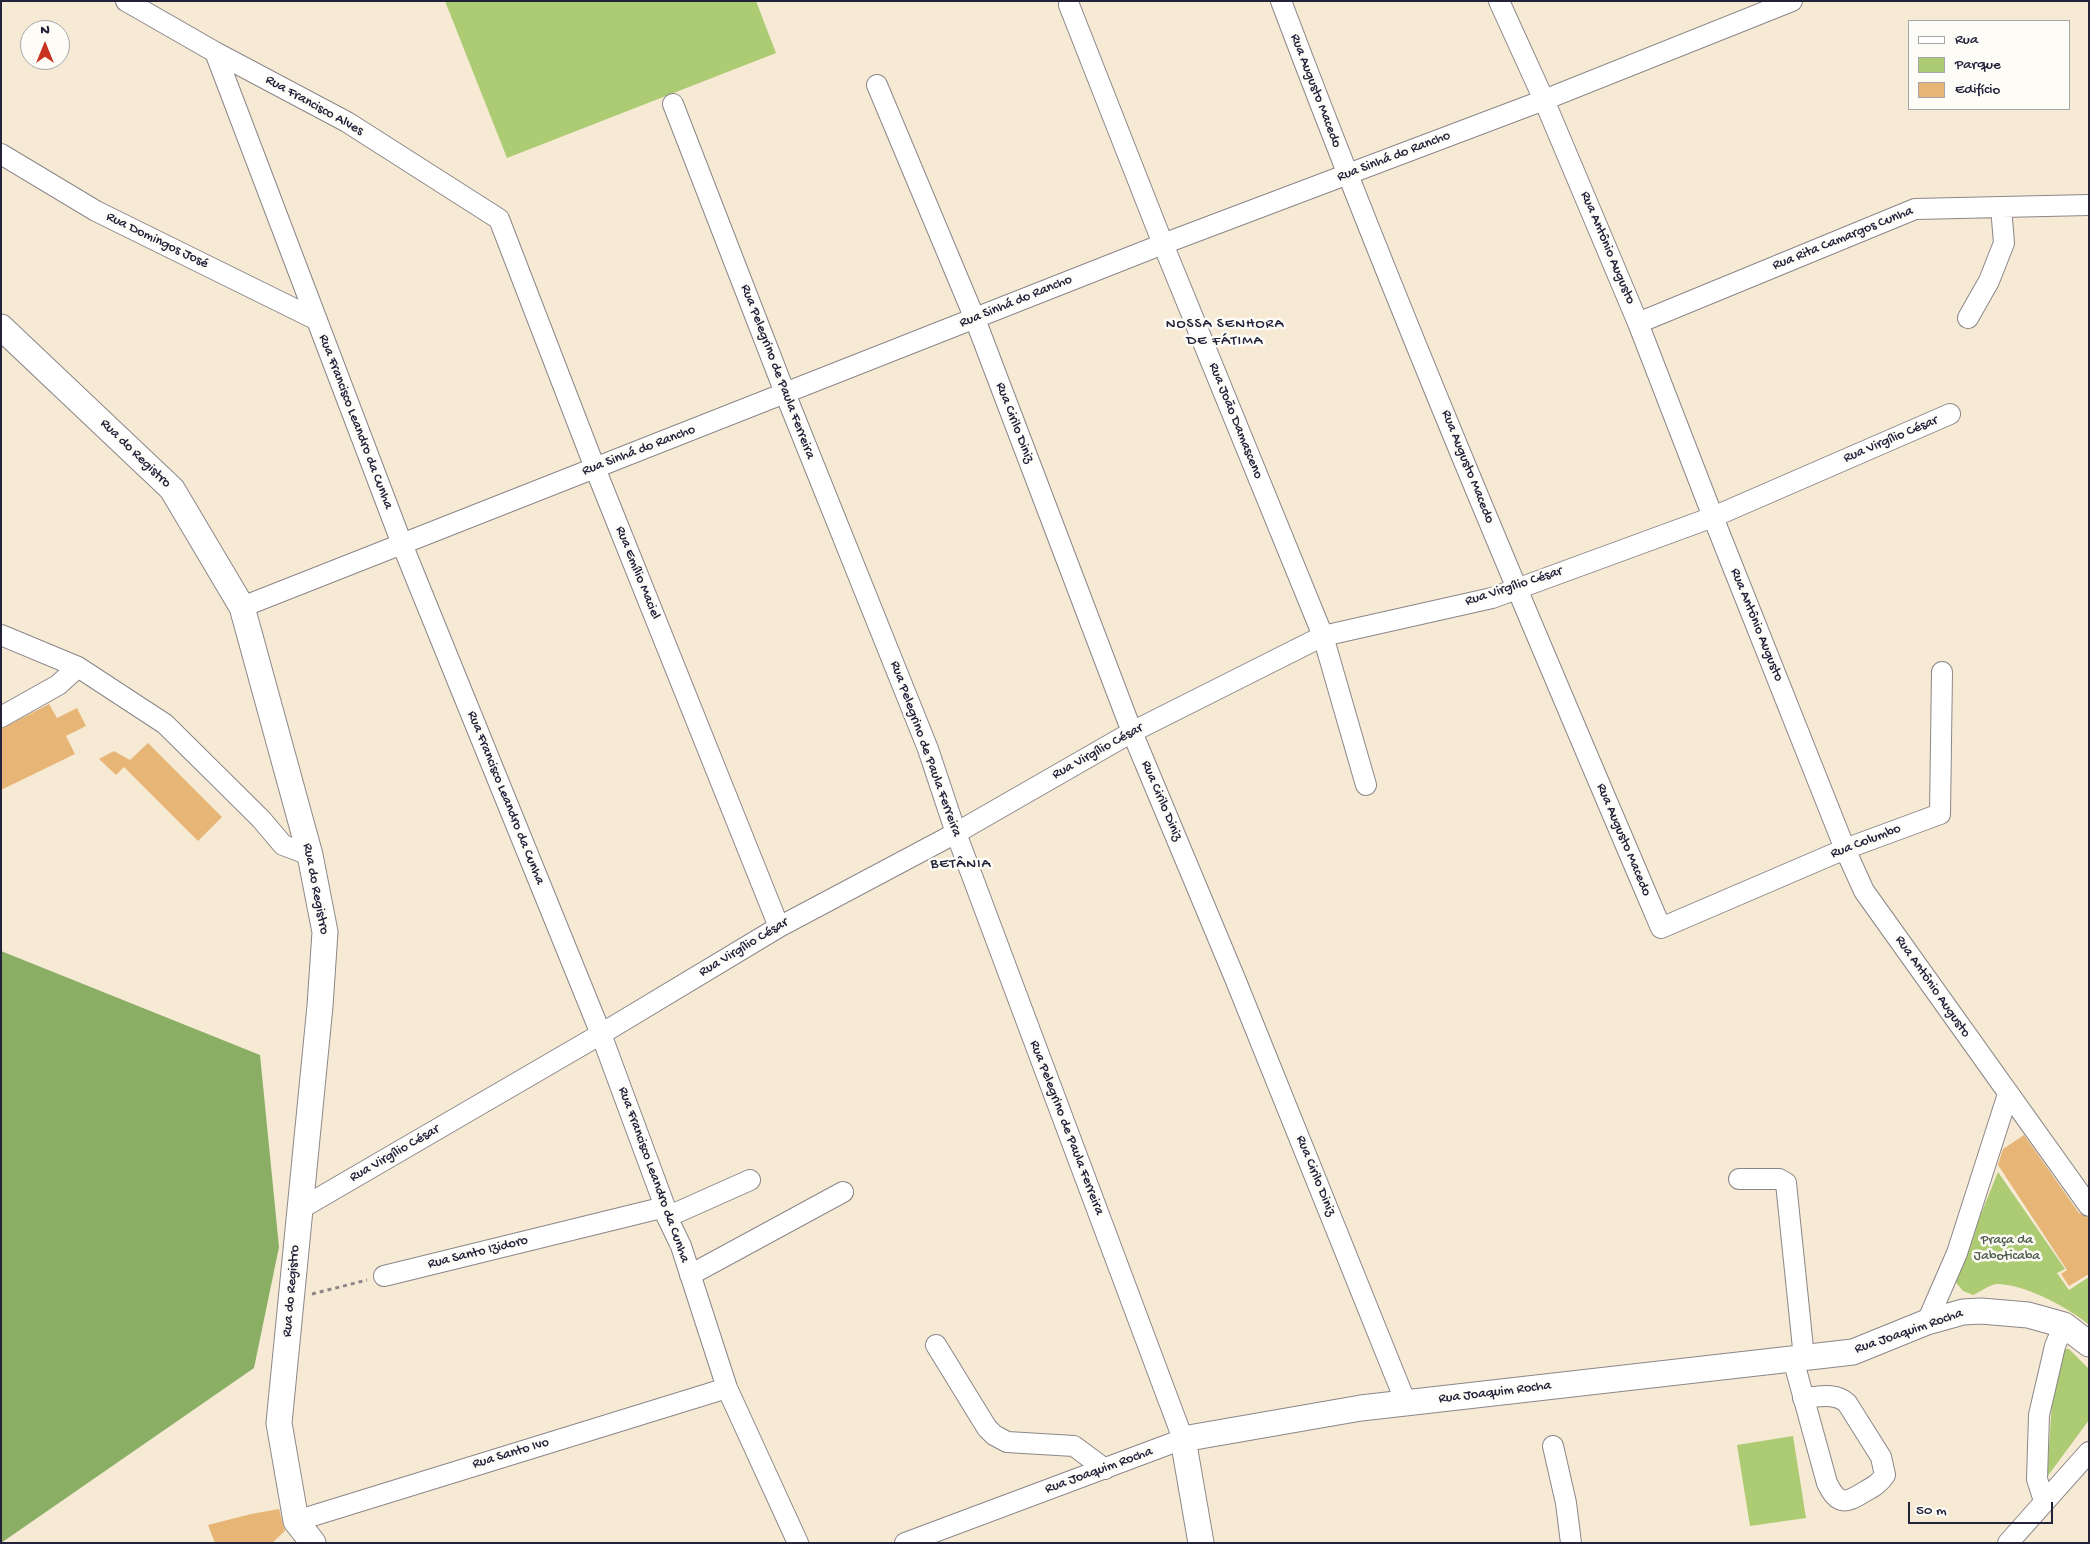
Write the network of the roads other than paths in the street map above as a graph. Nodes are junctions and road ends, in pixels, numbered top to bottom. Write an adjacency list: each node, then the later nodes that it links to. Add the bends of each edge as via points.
1 (126, 1): 6 (street, Rua Francisco Alves)
2 (1281, 1): 11 (street, Rua Augusto Macedo)
3 (1499, 1): 8 (street, Rua Antônio Augusto)
4 (1792, 1): 8 (street, Rua Sinhá do Rancho)
5 (1069, 5): 15 (street, Rua João Damasceno)
6 (214, 52): 14 (street, Rua Francisco Alves, via 347,122); 18 (street, Rua Francisco Leandro da Cunha)
7 (877, 86): 17 (street, Rua Cirilo Diniz)
8 (1544, 100): 11 (street, Rua Sinhá do Rancho); 19 (street, Rua Antônio Augusto)
9 (673, 104): 21 (street, Rua Pelegrino de Paula Ferreira)
10 (1, 154): 18 (street, Rua Domingos José, via 96,212)
11 (1347, 176): 15 (street, Rua Sinhá do Rancho); 26 (street, Rua Augusto Macedo)
12 (2089, 205): 13 (street, Rua Rita Camargos Cunha)
13 (2002, 207): 16 (street, via 2004,243 1989,281); 19 (street, Rua Rita Camargos Cunha, via 1915,209)
14 (499, 218): 23 (street, Rua Emílio Maciel)
15 (1163, 244): 17 (street, Rua Sinhá do Rancho); 29 (street, Rua João Damasceno)
16 (1968, 318)
17 (975, 319): 21 (street, Rua Sinhá do Rancho); 33 (street, Rua Cirilo Diniz)
18 (317, 320): 25 (street, Rua Francisco Leandro da Cunha)
19 (1638, 323): 24 (street, Rua Antônio Augusto)
20 (1, 327): 27 (main road, Rua do Registro, via 172,489)
21 (785, 394): 23 (street, Rua Sinhá do Rancho); 35 (street, Rua Pelegrino de Paula Ferreira, via 928,749)
22 (1950, 414): 24 (street, Rua Virgílio César)
23 (595, 468): 25 (street, Rua Sinhá do Rancho); 38 (street, Rua Emílio Maciel)
24 (1713, 517): 26 (street, Rua Virgílio César); 36 (street, Rua Antônio Augusto)
25 (402, 544): 27 (street, Rua Sinhá do Rancho); 40 (street, Rua Francisco Leandro da Cunha)
26 (1516, 588): 29 (street, Rua Virgílio César, via 1492,598); 39 (street, Rua Augusto Macedo)
27 (242, 607): 37 (main road, Rua do Registro)
28 (1, 635): 30 (street)
29 (1323, 636): 33 (street, Rua Virgílio César); 34 (street, Rua João Damasceno)
30 (78, 667): 32 (street, via 58,685); 37 (street, via 164,724 261,819 283,845)
31 (1942, 672): 36 (street, Rua Columbo, via 1940,814)
32 (1, 717)
33 (1132, 732): 35 (street, Rua Virgílio César); 59 (street, Rua Cirilo Diniz)
34 (1366, 786)
35 (956, 833): 38 (street, Rua Virgílio César); 60 (street, Rua Pelegrino de Paula Ferreira)
36 (1845, 849): 39 (street, Rua Columbo); 41 (street, Rua Antônio Augusto, via 1864,891)
37 (310, 855): 46 (main road, Rua do Registro, via 326,932)
38 (779, 927): 40 (street, Rua Virgílio César)
39 (1661, 928)
40 (601, 1034): 46 (street, Rua Virgílio César); 47 (street, Rua Francisco Leandro da Cunha)
41 (2008, 1094): 45 (street, Rua Antônio Augusto); 50 (street)
42 (1739, 1179): 56 (street, via 1779,1179 1786,1183)
43 (750, 1180): 47 (street, Rua Santo Izidoro)
44 (843, 1192): 48 (street)
45 (2089, 1206)
46 (300, 1209): 65 (main road, Rua do Registro, via 279,1423)
47 (666, 1212): 48 (street, Rua Francisco Leandro da Cunha); 49 (street, Rua Santo Izidoro)
48 (690, 1275): 57 (street, Rua Francisco Leandro da Cunha)
49 (384, 1276)
50 (1944, 1284): 51 (street); 52 (street)
51 (1963, 1312): 52 (main road, Rua Joaquim Rocha); 53 (main road, Rua Joaquim Rocha, via 2028,1315)
52 (1927, 1322): 56 (main road, Rua Joaquim Rocha, via 1853,1352)
53 (2064, 1325): 54 (main road, Rua Joaquim Rocha); 64 (street, via 2055,1346 2039,1415 2037,1479)
54 (2089, 1344)
55 (936, 1345): 63 (street, via 994,1435 1007,1442 1074,1446)
56 (1799, 1358): 58 (street); 59 (main road, Rua Joaquim Rocha)
57 (727, 1388): 65 (street, Rua Santo Ivo); 67 (street, Rua Francisco Leandro da Cunha)
58 (1803, 1398): 58 (street, via 1833,1495 1850,1501 1882,1482 1885,1474 1881,1457 1847,1403 1832,1396)
59 (1406, 1403): 60 (main road, Rua Joaquim Rocha)
60 (1183, 1439): 63 (street, Rua Joaquim Rocha); 69 (main road, Rua Pelegrino de Paula Ferreira)
61 (1553, 1446): 70 (street)
62 (2089, 1452): 64 (street)
63 (1104, 1469): 68 (street, Rua Joaquim Rocha)
64 (2044, 1501): 71 (street)
65 (296, 1521): 66 (main road, Rua do Registro)
66 (313, 1543)
67 (798, 1543)
68 (905, 1543)
69 (1201, 1543)
70 (1571, 1543)
71 (2008, 1543)

